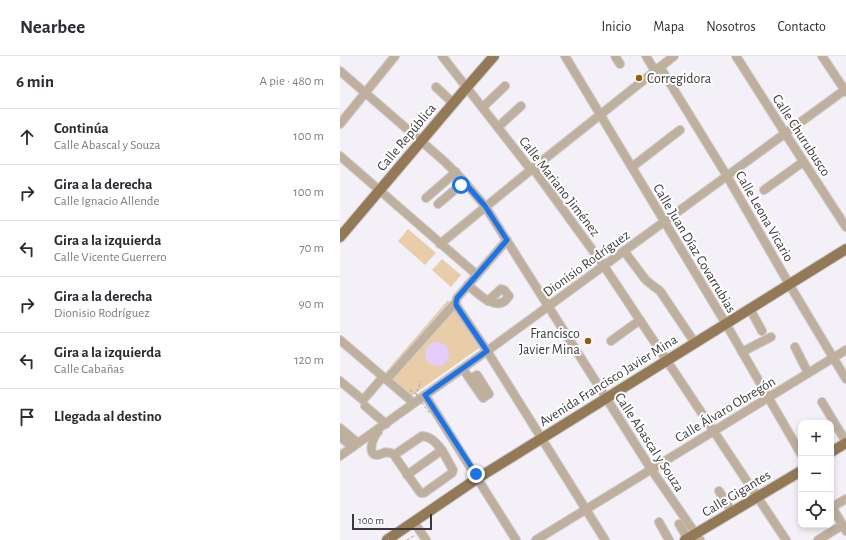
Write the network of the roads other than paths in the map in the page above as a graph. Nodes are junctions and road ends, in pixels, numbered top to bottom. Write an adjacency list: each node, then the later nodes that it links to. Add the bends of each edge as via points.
1 (395, 56): 17 (street)
2 (442, 56): 15 (street, Calle Mariano Jiménez)
3 (494, 56): 15 (main road, Calle República)
4 (565, 56): 21 (street, Calle Juan Díaz Covarrubias)
5 (615, 56): 10 (street)
6 (646, 56): 11 (street, Calle Leona Vicario)
7 (674, 56): 11 (street)
8 (736, 56): 25 (street, Calle Churubusco)
9 (822, 56): 16 (street)
10 (620, 64)
11 (658, 69): 21 (street); 32 (street, Calle Leona Vicario)
12 (340, 71): 17 (street, Calle Abascal y Souza)
13 (505, 86): 20 (street)
14 (436, 87): 18 (street)
15 (467, 87): 18 (main road, Calle República); 20 (street, Calle Mariano Jiménez)
16 (846, 91): 25 (street, Dionisio Rodríguez)
17 (365, 92): 22 (street); 26 (street, Calle Abascal y Souza)
18 (453, 103): 26 (main road, Calle República)
19 (521, 106): 23 (street)
20 (483, 107): 23 (street, Calle Mariano Jiménez)
21 (600, 114): 29 (street, Calle Juan Díaz Covarrubias); 30 (street)
22 (340, 124)
23 (498, 127): 30 (street, Calle Mariano Jiménez)
24 (680, 130): 29 (street)
25 (785, 134): 28 (street, Calle Churubusco); 32 (street, Dionisio Rodríguez)
26 (422, 141): 31 (street, Calle Abascal y Souza); 34 (main road, Calle República)
27 (340, 156): 34 (street)
28 (803, 162): 35 (street); 40 (street, Calle Churubusco)
29 (632, 167): 39 (street, Calle Juan Díaz Covarrubias)
30 (532, 169): 38 (street); 46 (street, Calle Mariano Jiménez)
31 (456, 172): 33 (street, Calle Abascal y Souza); 36 (street)
32 (727, 176): 39 (street, Dionisio Rodríguez); 48 (street, Calle Leona Vicario)
33 (464, 182): 37 (street); 38 (street, Calle Abascal y Souza)
34 (380, 190): 41 (main road, Calle República); 43 (street)
35 (764, 190)
36 (426, 198)
37 (438, 204)
38 (485, 206): 42 (street, Calle Abascal y Souza); 43 (street)
39 (664, 222): 45 (street, Dionisio Rodríguez); 55 (street, Calle Juan Díaz Covarrubias)
40 (846, 227)
41 (340, 237)
42 (507, 240): 47 (street); 52 (street, Calle Abascal y Souza)
43 (440, 244): 47 (street)
44 (846, 249): 48 (main road, Avenida Francisco Javier Mina)
45 (624, 251): 46 (street, Dionisio Rodríguez); 60 (street, via 645,279 660,291)
46 (604, 266): 52 (street, Dionisio Rodríguez); 54 (street, Calle Mariano Jiménez)
47 (477, 275): 49 (street)
48 (789, 284): 53 (main road, Avenida Francisco Javier Mina); 65 (street, Calle Leona Vicario)
49 (468, 285): 50 (street); 51 (street)
50 (488, 301)
51 (456, 302): 63 (street); 69 (street)
52 (549, 306): 63 (street, Dionisio Rodríguez); 74 (street, Calle Abascal y Souza)
53 (750, 309): 55 (main road, Avenida Francisco Javier Mina); 56 (street)
54 (640, 320): 59 (street); 66 (street, Calle Mariano Jiménez)
55 (726, 324): 60 (main road, Avenida Francisco Javier Mina); 64 (street, Calle Juan Díaz Covarrubias)
56 (762, 331)
57 (770, 336): 64 (street)
58 (340, 340): 69 (street)
59 (612, 341)
60 (695, 343): 66 (main road, Avenida Francisco Javier Mina)
61 (794, 347): 68 (street)
62 (846, 350): 65 (street, Calle Álvaro Obregón)
63 (487, 351): 67 (street, Dionisio Rodríguez); 83 (street)
64 (742, 352): 75 (street, Calle Juan Díaz Covarrubias)
65 (833, 358): 68 (street, Calle Álvaro Obregón); 72 (street, Calle Leona Vicario)
66 (667, 360): 74 (main road, Avenida Francisco Javier Mina); 81 (street, Calle Mariano Jiménez)
67 (463, 369): 70 (street); 73 (street, Dionisio Rodríguez)
68 (808, 373): 75 (street, Calle Álvaro Obregón)
69 (387, 379): 71 (street, via 363,400); 77 (street)
70 (470, 379)
71 (340, 380)
72 (846, 380)
73 (425, 395): 77 (street, Dionisio Rodríguez); 94 (street)
74 (606, 398): 83 (main road, Avenida Francisco Javier Mina); 91 (street, Calle Abascal y Souza)
75 (768, 398): 81 (street, Calle Álvaro Obregón); 86 (street, Calle Juan Díaz Covarrubias)
76 (822, 402): 84 (street)
77 (413, 403): 79 (street, Dionisio Rodríguez)
78 (366, 406): 80 (street)
79 (393, 418): 80 (street, Dionisio Rodríguez); 89 (street, via 391,423 376,433 371,447 376,455 385,451)
80 (386, 424): 85 (street, Dionisio Rodríguez)
81 (713, 431): 91 (street, Calle Álvaro Obregón); 96 (street, Calle Mariano Jiménez)
82 (340, 433): 85 (street)
83 (541, 438): 94 (main road, Avenida Francisco Javier Mina); 99 (street)
84 (846, 442): 88 (main road)
85 (355, 445): 90 (street, Dionisio Rodríguez)
86 (798, 449)
87 (442, 450): 89 (street, via 435,441 422,436); 93 (street); 93 (street, via 453,470 452,473 424,493 419,491)
88 (834, 450)
89 (395, 455): 93 (street)
90 (340, 456)
91 (651, 469): 99 (street, Calle Álvaro Obregón); 107 (street, Calle Abascal y Souza)
92 (798, 473): 96 (main road, Calle Gigantes)
93 (407, 475)
94 (478, 478): 106 (main road, Avenida Francisco Javier Mina); 109 (street)
95 (719, 491): 101 (street)
96 (757, 497): 101 (main road, Calle Gigantes); 113 (street, Calle Mariano Jiménez)
97 (846, 499): 98 (street)
98 (834, 505)
99 (586, 509): 110 (street, Calle Álvaro Obregón); 111 (street)
100 (834, 510): 104 (street)
101 (732, 512): 107 (main road, Calle Gigantes)
102 (659, 522): 112 (street)
103 (679, 524): 107 (street)
104 (844, 528): 114 (street)
105 (419, 529): 108 (street)
106 (387, 538)
107 (692, 538)
108 (426, 540)
109 (516, 540)
110 (536, 540)
111 (605, 540)
112 (670, 540)
113 (786, 540)
114 (818, 540)

